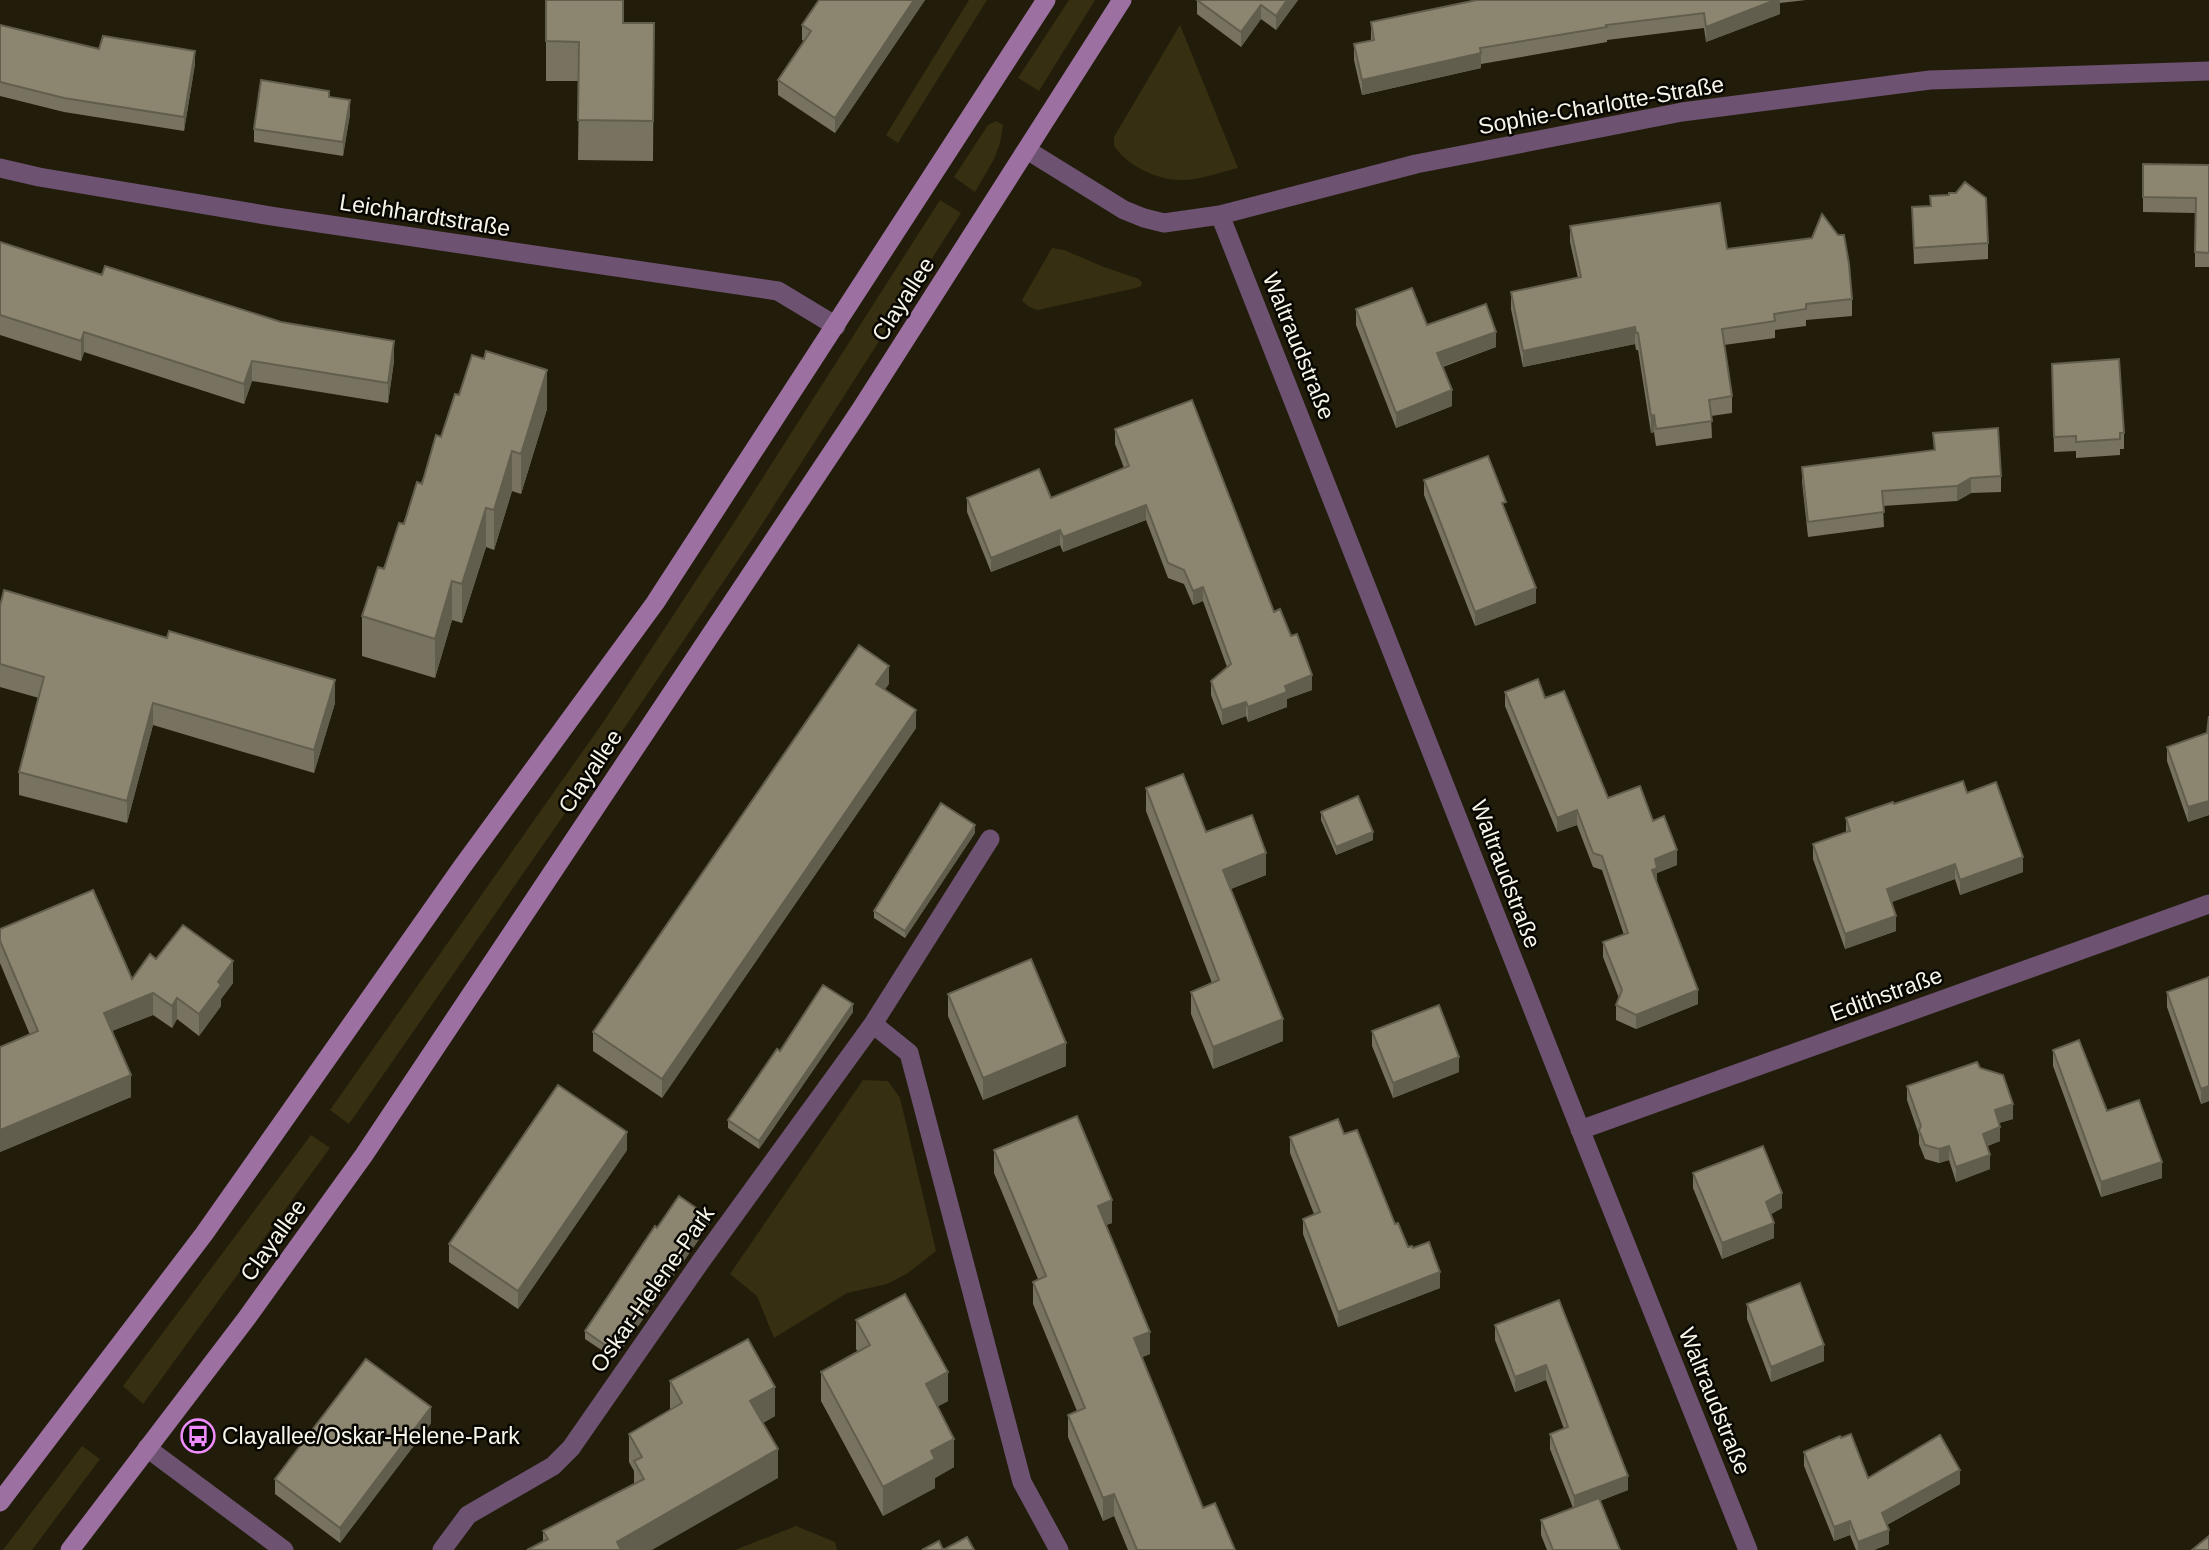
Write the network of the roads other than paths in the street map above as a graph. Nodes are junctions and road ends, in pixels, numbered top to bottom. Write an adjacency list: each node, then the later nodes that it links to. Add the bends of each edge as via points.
1 (1046, 0): 7 (main road, Clayallee)
2 (1122, 0): 4 (main road, Clayallee)
3 (2209, 71): 6 (street, Sophie-Charlotte-Straße, via 1930,80 1682,112 1416,164)
4 (1027, 150): 6 (street, Sophie-Charlotte-Straße, via 1144,218 1164,223); 12 (main road, Clayallee, via 861,409 372,1143)
5 (0, 168): 7 (street, Leichhardtstraße, via 271,216 778,291)
6 (1220, 215): 11 (street, Waltraudstraße)
7 (836, 326): 13 (main road, Clayallee, via 655,603 462,867 204,1234)
8 (990, 839): 10 (street, Oskar-Helene-Park)
9 (2209, 904): 11 (street, Edithstraße)
10 (873, 1024): 16 (street, Oskar-Helene-Park, via 571,1448 553,1466 468,1515); 17 (street, via 909,1053 1022,1482)
11 (1580, 1130): 18 (street, Waltraudstraße)
12 (147, 1448): 14 (main road, Clayallee); 15 (street)
13 (0, 1502)
14 (70, 1550)
15 (284, 1550)
16 (442, 1550)
17 (1059, 1550)
18 (1748, 1550)

